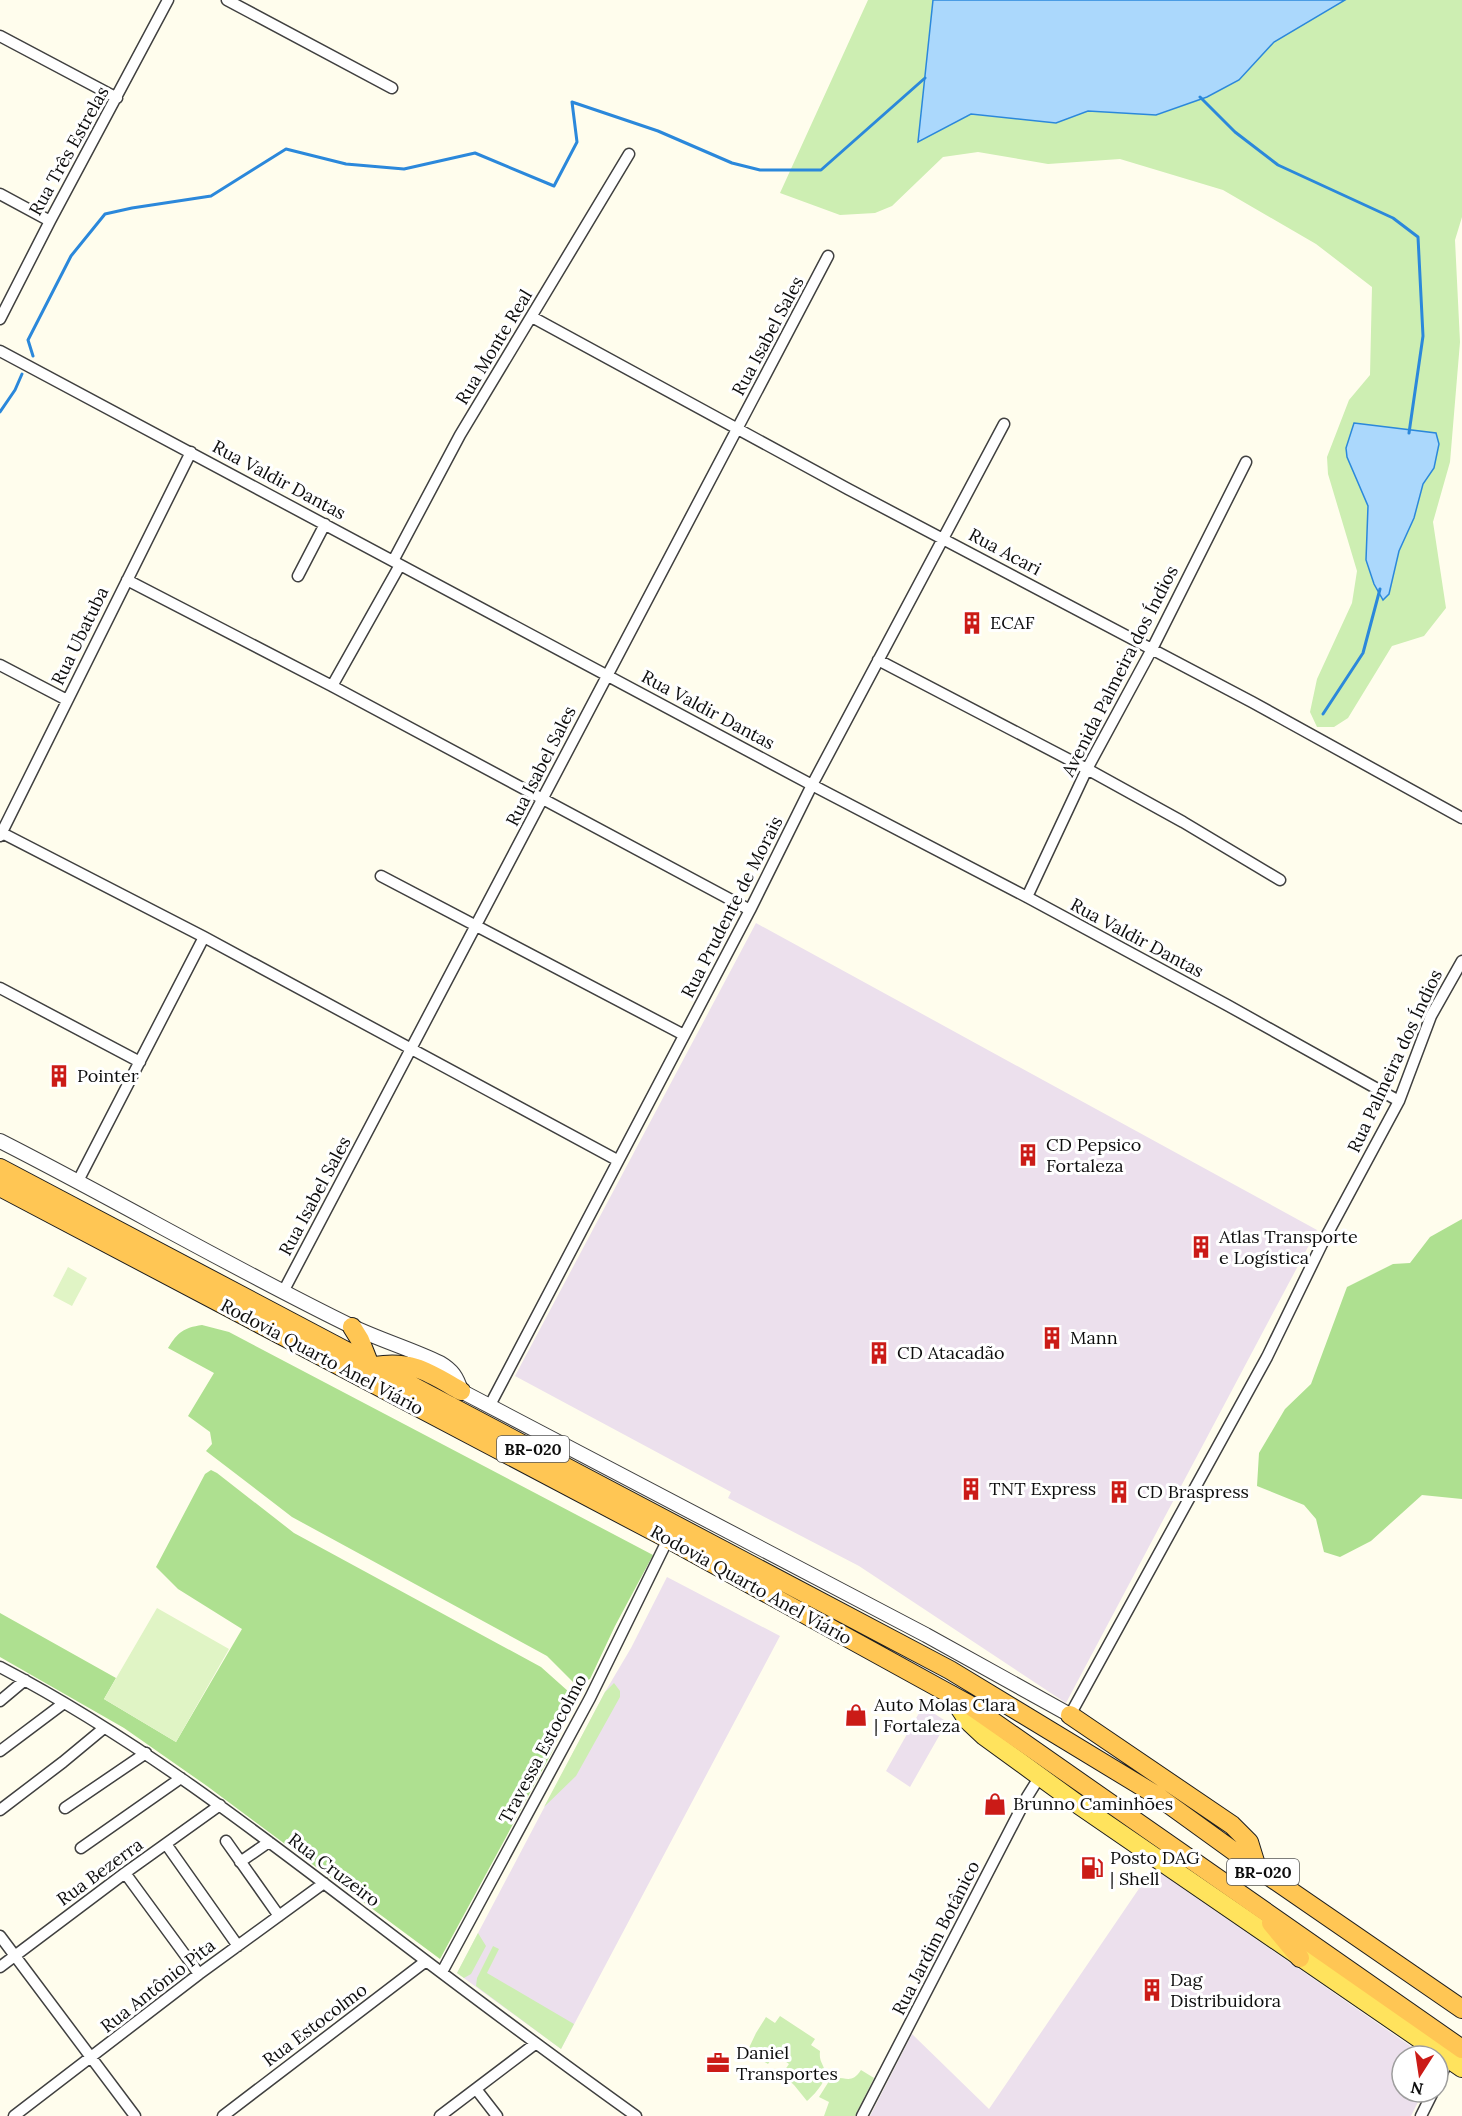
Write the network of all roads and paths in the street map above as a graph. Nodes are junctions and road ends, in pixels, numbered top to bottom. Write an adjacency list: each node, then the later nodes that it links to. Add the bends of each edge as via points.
1 (168, 0): 5 (street, Rua Três Estrelas)
2 (227, 0): 4 (street)
3 (0, 36): 5 (street)
4 (392, 88)
5 (117, 98): 8 (street, Rua Três Estrelas)
6 (629, 154): 10 (street, Rua Monte Real)
7 (0, 194): 8 (street)
8 (50, 221): 11 (street, Rua Três Estrelas)
9 (828, 256): 14 (street, Rua Isabel Sales)
10 (532, 317): 14 (street, Rua Acari); 19 (street, Rua Monte Real, via 460,435)
11 (0, 319)
12 (0, 351): 15 (street, Rua Valdir Dantas)
13 (1004, 424): 18 (street, Rua Prudente de Morais)
14 (739, 428): 18 (street, Rua Acari); 25 (street, Rua Isabel Sales)
15 (191, 452): 17 (street, Rua Valdir Dantas); 21 (street, Rua Ubatuba)
16 (1246, 462): 22 (street, Avenida Palmeira dos Índios)
17 (326, 524): 19 (street, Rua Valdir Dantas); 20 (street)
18 (943, 538): 22 (street, Rua Acari); 23 (street, Rua Prudente de Morais)
19 (397, 563): 25 (street, Rua Valdir Dantas); 26 (street, Rua Monte Real)
20 (298, 576)
21 (127, 580): 26 (street); 27 (street, Rua Ubatuba)
22 (1152, 649): 28 (street, Avenida Palmeira dos Índios); 31 (street, Rua Acari)
23 (878, 660): 28 (street); 29 (street, Rua Prudente de Morais)
24 (0, 665): 27 (street)
25 (608, 674): 29 (street, Rua Valdir Dantas); 30 (street, Rua Isabel Sales)
26 (332, 686): 30 (street)
27 (67, 700): 32 (street, Rua Ubatuba)
28 (1088, 769): 34 (street); 35 (street, Avenida Palmeira dos Índios)
29 (813, 785): 35 (street, Rua Valdir Dantas); 36 (street, Rua Prudente de Morais)
30 (543, 800): 36 (street); 37 (street, Rua Isabel Sales)
31 (1462, 818)
32 (1, 834): 38 (street)
33 (381, 876): 37 (street)
34 (1280, 880)
35 (1027, 897): 44 (street, Rua Valdir Dantas)
36 (750, 910): 41 (street, Rua Prudente de Morais)
37 (477, 926): 41 (street); 42 (street, Rua Isabel Sales)
38 (204, 938): 42 (street); 43 (street)
39 (1462, 960): 44 (street, Rua Palmeira dos Índios, via 1431,1016)
40 (0, 988): 43 (street)
41 (684, 1035): 46 (street, Rua Prudente de Morais)
42 (410, 1049): 46 (street); 50 (street, Rua Isabel Sales)
43 (140, 1062): 48 (street)
44 (1399, 1101): 61 (street, Rua Palmeira dos Índios, via 1267,1357)
45 (0, 1141): 48 (street)
46 (617, 1160): 54 (street, Rua Prudente de Morais)
47 (0, 1168): 52 (highway, Rodovia Quarto Anel Viário / BR-020)
48 (78, 1181): 50 (street)
49 (0, 1187): 55 (highway, Rodovia Quarto Anel Viário / BR-020)
50 (284, 1292): 51 (street)
51 (352, 1327): 52 (highway); 53 (street, via 440,1362 457,1378)
52 (372, 1364): 53 (highway, via 413,1366); 63 (highway, Rodovia Quarto Anel Viário / BR-020, via 950,1670)
53 (461, 1391): 54 (street)
54 (490, 1405): 61 (street)
55 (668, 1539): 58 (highway, Rodovia Quarto Anel Viário / BR-020); 88 (street, Travessa Estocolmo, via 590,1698)
56 (0, 1667): 57 (street, Rua Cruzeiro)
57 (24, 1680): 59 (street); 60 (street, Rua Cruzeiro)
58 (951, 1695): 66 (highway, Rodovia Quarto Anel Viário / BR-020); 67 (main road, BR-020, via 968,1721 984,1736)
59 (0, 1701)
60 (64, 1703): 62 (street, Rua Cruzeiro); 64 (street)
61 (1070, 1715): 77 (highway, via 1232,1825 1249,1842)
62 (104, 1728): 65 (street, Rua Cruzeiro); 71 (street)
63 (1062, 1737): 66 (highway); 77 (highway, Rodovia Quarto Anel Viário / BR-020, via 1156,1796)
64 (0, 1750)
65 (146, 1753): 68 (street, Rua Cruzeiro); 70 (street)
66 (1050, 1760): 80 (highway, Rodovia Quarto Anel Viário / BR-020)
67 (1040, 1776): 85 (main road, BR-020); 101 (street, Rua Jardim Botânico)
68 (181, 1778): 69 (street, Rua Cruzeiro); 75 (street)
69 (220, 1805): 73 (street, Rua Cruzeiro); 74 (street, Rua Bezerra)
70 (64, 1809)
71 (0, 1810)
72 (225, 1841): 76 (street)
73 (269, 1842): 76 (street); 79 (street, Rua Cruzeiro)
74 (166, 1844): 78 (street, Rua Bezerra); 83 (street)
75 (81, 1848)
76 (240, 1862): 81 (street)
77 (1257, 1868): 90 (highway, Rodovia Quarto Anel Viário / BR-020)
78 (125, 1873): 84 (street, Rua Bezerra); 89 (street)
79 (324, 1883): 81 (street, Rua Antônio Pita); 86 (street, Rua Cruzeiro)
80 (1250, 1900): 85 (highway); 93 (highway, Rodovia Quarto Anel Viário / BR-020)
81 (279, 1916): 83 (street, Rua Antônio Pita)
82 (0, 1936): 84 (street)
83 (238, 1946): 89 (street, Rua Antônio Pita)
84 (14, 1956): 87 (street, Rua Bezerra); 92 (street)
85 (1300, 1958): 93 (main road, BR-020)
86 (426, 1961): 88 (street, Rua Cruzeiro); 97 (street, Rua Estocolmo)
87 (0, 1967)
88 (442, 1972): 91 (street, Rua Cruzeiro)
89 (200, 1974): 92 (street, Rua Antônio Pita)
90 (1462, 2009)
91 (535, 2044): 94 (street); 100 (street, Rua Cruzeiro)
92 (91, 2058): 95 (street, Rua Antônio Pita); 96 (street)
93 (1458, 2059)
94 (476, 2089): 98 (street); 99 (street)
95 (14, 2116)
96 (135, 2116)
97 (223, 2116)
98 (440, 2116)
99 (497, 2116)
100 (636, 2116)
101 (862, 2116)

